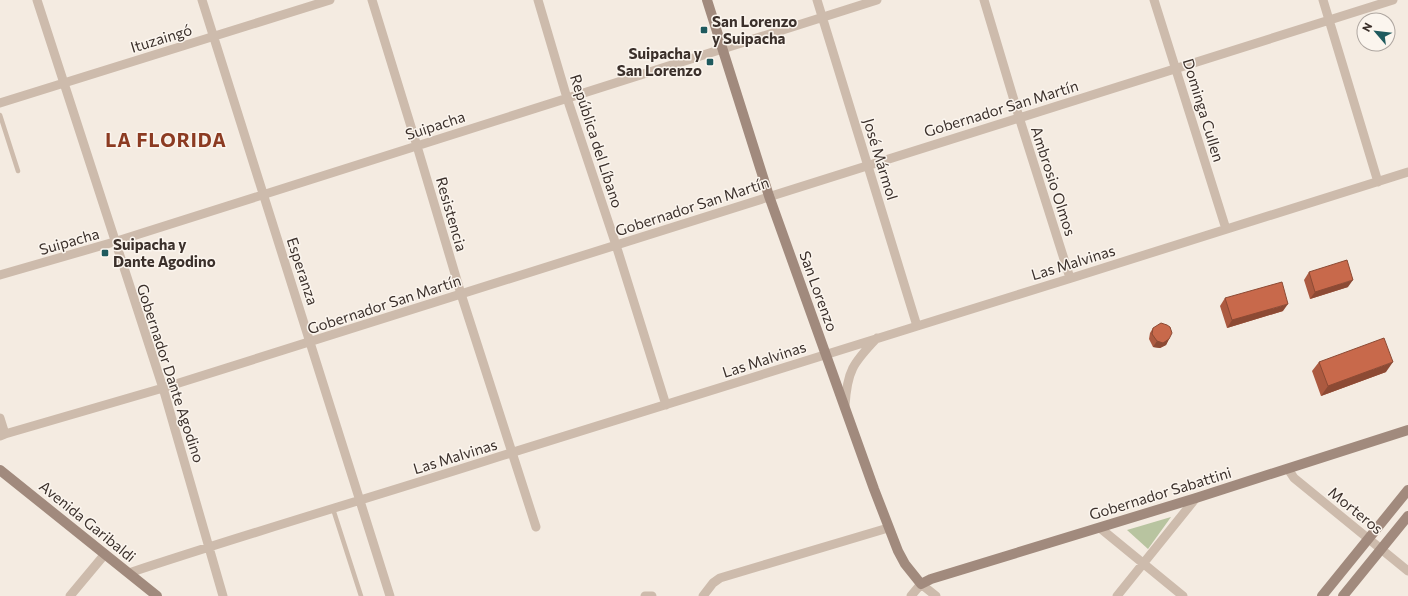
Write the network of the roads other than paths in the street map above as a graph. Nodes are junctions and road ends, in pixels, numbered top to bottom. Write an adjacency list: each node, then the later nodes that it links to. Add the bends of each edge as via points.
1 (37, 0): 18 (street, Gobernador Dante Agodino)
2 (202, 0): 15 (street, Esperanza)
3 (330, 0): 15 (street, Ituzaingó)
4 (372, 0): 23 (street, Resistencia)
5 (538, 0): 19 (street, República del Líbano)
6 (707, 0): 16 (main road, San Lorenzo)
7 (817, 0): 13 (street, José Mármol)
8 (877, 0): 13 (street, Suipacha)
9 (984, 0): 22 (street, Ambrosio Olmos)
10 (1154, 0): 17 (street, Dominga Cullen)
11 (1323, 0): 14 (street)
12 (1393, 0): 14 (street, Gobernador San Martín)
13 (822, 17): 16 (street, Suipacha); 24 (street, José Mármol)
14 (1329, 20): 17 (street, Gobernador San Martín); 27 (street)
15 (213, 36): 18 (street, Ituzaingó); 28 (street, Esperanza)
16 (723, 49): 19 (street, Suipacha); 29 (main road, San Lorenzo)
17 (1176, 68): 22 (street, Gobernador San Martín); 30 (street, Dominga Cullen)
18 (63, 83): 20 (street, Ituzaingó); 31 (street, Gobernador Dante Agodino)
19 (567, 98): 23 (street, Suipacha); 32 (street, República del Líbano)
20 (0, 103)
21 (0, 114): 25 (lane)
22 (1019, 118): 24 (street, Gobernador San Martín); 34 (street, Ambrosio Olmos)
23 (417, 146): 28 (street, Suipacha); 35 (street, Resistencia)
24 (869, 165): 29 (street, Gobernador San Martín); 36 (street, José Mármol)
25 (18, 171)
26 (1408, 172): 27 (street, Las Malvinas)
27 (1378, 182): 30 (street, Las Malvinas)
28 (264, 194): 31 (street, Suipacha); 38 (street, Esperanza)
29 (769, 196): 32 (street, Gobernador San Martín); 39 (main road, San Lorenzo)
30 (1226, 229): 34 (street, Las Malvinas)
31 (114, 242): 33 (street, Suipacha); 40 (street, Gobernador Dante Agodino)
32 (616, 244): 35 (street, Gobernador San Martín); 41 (street, República del Líbano)
33 (0, 275)
34 (1070, 278): 36 (street, Las Malvinas)
35 (461, 294): 38 (street, Gobernador San Martín); 46 (street, Resistencia)
36 (918, 326): 37 (street, Las Malvinas)
37 (877, 338): 39 (street, Las Malvinas); 42 (street, via 855,363 849,375)
38 (310, 342): 40 (street, Gobernador San Martín); 51 (street, Esperanza)
39 (825, 354): 41 (street, Las Malvinas); 42 (main road, San Lorenzo)
40 (163, 388): 45 (street, Gobernador San Martín); 58 (street, Gobernador Dante Agodino)
41 (666, 405): 46 (street, Las Malvinas)
42 (844, 407): 55 (main road, San Lorenzo)
43 (0, 418): 45 (street)
44 (1408, 430): 47 (main road, Gobernador Sabattini)
45 (2, 435)
46 (512, 453): 51 (street, Las Malvinas); 54 (street, Resistencia)
47 (1288, 469): 50 (main road, Gobernador Sabattini); 57 (street, Morteros, via 1294,478)
48 (0, 470): 60 (main road, Avenida Garibaldi)
49 (1408, 490): 57 (main road)
50 (1196, 498): 56 (main road, Gobernador Sabattini); 61 (street)
51 (360, 501): 52 (street, Las Malvinas); 69 (street, Esperanza)
52 (333, 509): 58 (street, Las Malvinas); 68 (lane)
53 (1408, 516): 59 (main road)
54 (536, 527)
55 (888, 528): 64 (main road, San Lorenzo, via 905,564); 72 (street, via 720,578)
56 (1100, 528): 61 (street); 64 (main road, Gobernador Sabattini, via 939,576)
57 (1368, 538): 59 (street, Morteros); 77 (main road)
58 (210, 546): 63 (street, Las Malvinas); 67 (street, Gobernador Dante Agodino)
59 (1381, 549): 62 (street, Morteros); 78 (main road)
60 (105, 554): 63 (main road, Avenida Garibaldi); 65 (street)
61 (1143, 564): 75 (street); 76 (street)
62 (1408, 571)
63 (128, 573): 66 (main road, Avenida Garibaldi)
64 (921, 584): 73 (street); 74 (street)
65 (70, 596)
66 (157, 596)
67 (223, 596)
68 (361, 596)
69 (390, 596)
70 (644, 596): 71 (street)
71 (652, 596)
72 (703, 596)
73 (911, 596)
74 (936, 596)
75 (1117, 596)
76 (1183, 596)
77 (1322, 596)
78 (1343, 596)

